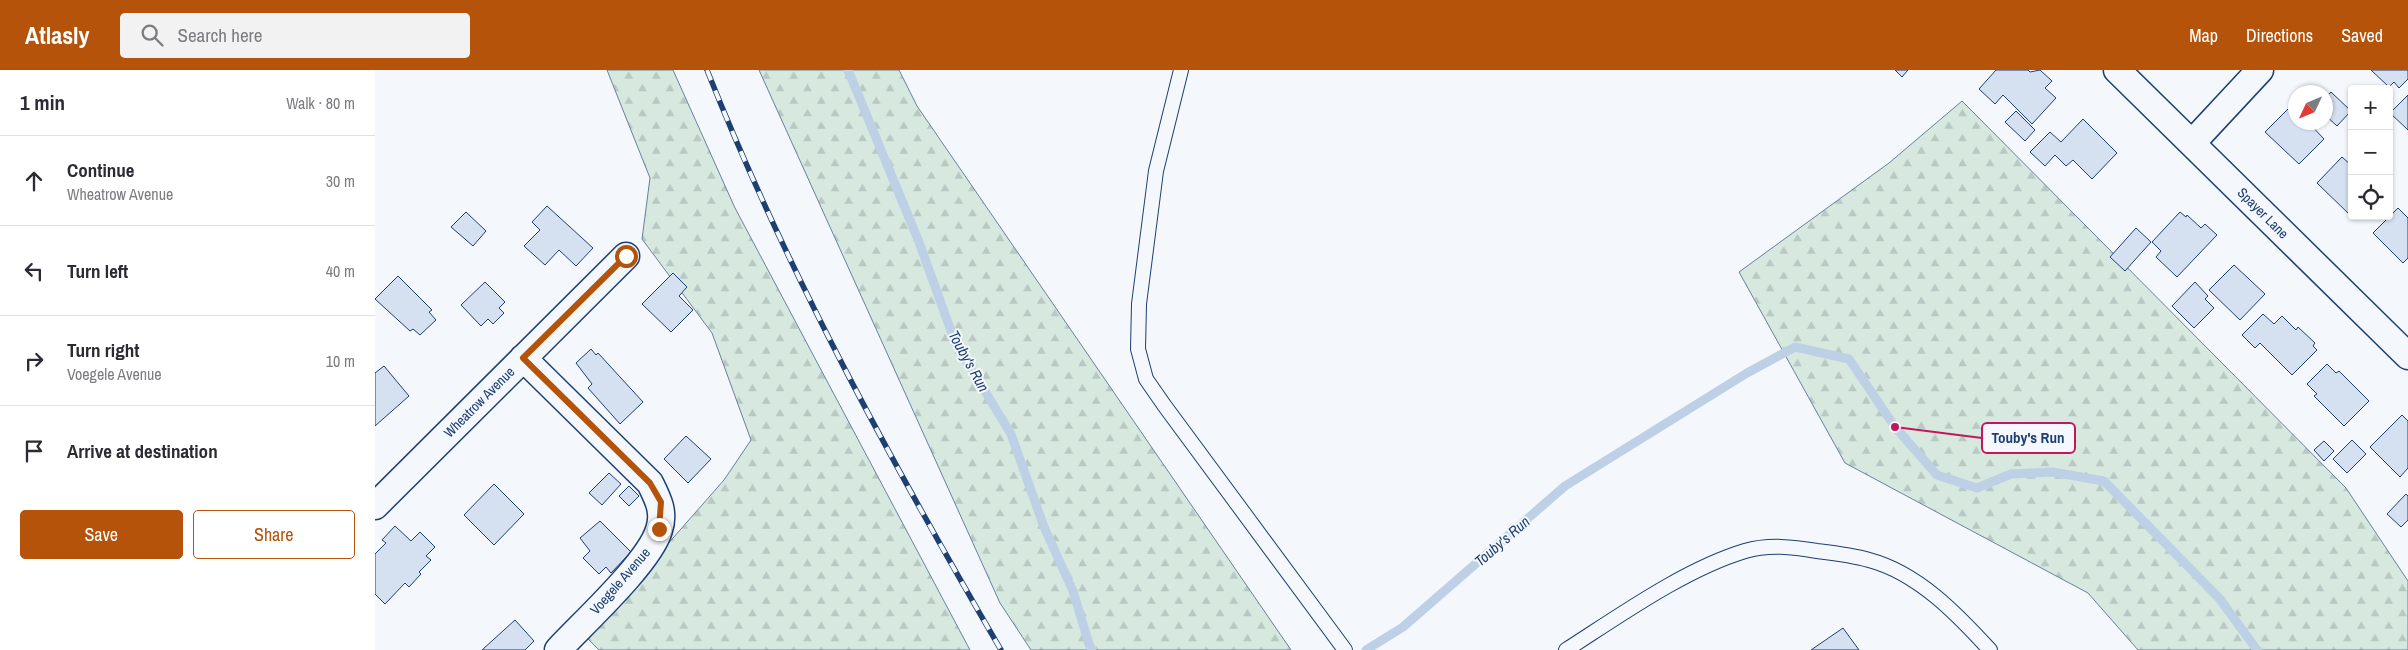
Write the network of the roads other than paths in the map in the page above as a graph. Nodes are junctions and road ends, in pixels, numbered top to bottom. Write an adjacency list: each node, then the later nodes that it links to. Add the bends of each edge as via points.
1 (1181, 70): 10 (lane, via 1156,171 1139,304 1138,350 1147,378 1160,398)
2 (2117, 70): 4 (street, Spayer Lane)
3 (2260, 70): 4 (street)
4 (2192, 143): 6 (street, Spayer Lane)
5 (626, 256): 7 (street, Wheatrow Avenue)
6 (2408, 356)
7 (523, 358): 8 (street, Wheatrow Avenue); 9 (street, Voegele Avenue, via 650,483 661,502 659,529 644,556)
8 (375, 506)
9 (558, 650)
10 (1345, 650)
11 (1565, 650): 12 (lane, via 1648,597 1745,551 1771,546 1871,560 1902,574 1931,593)
12 (1990, 650)

